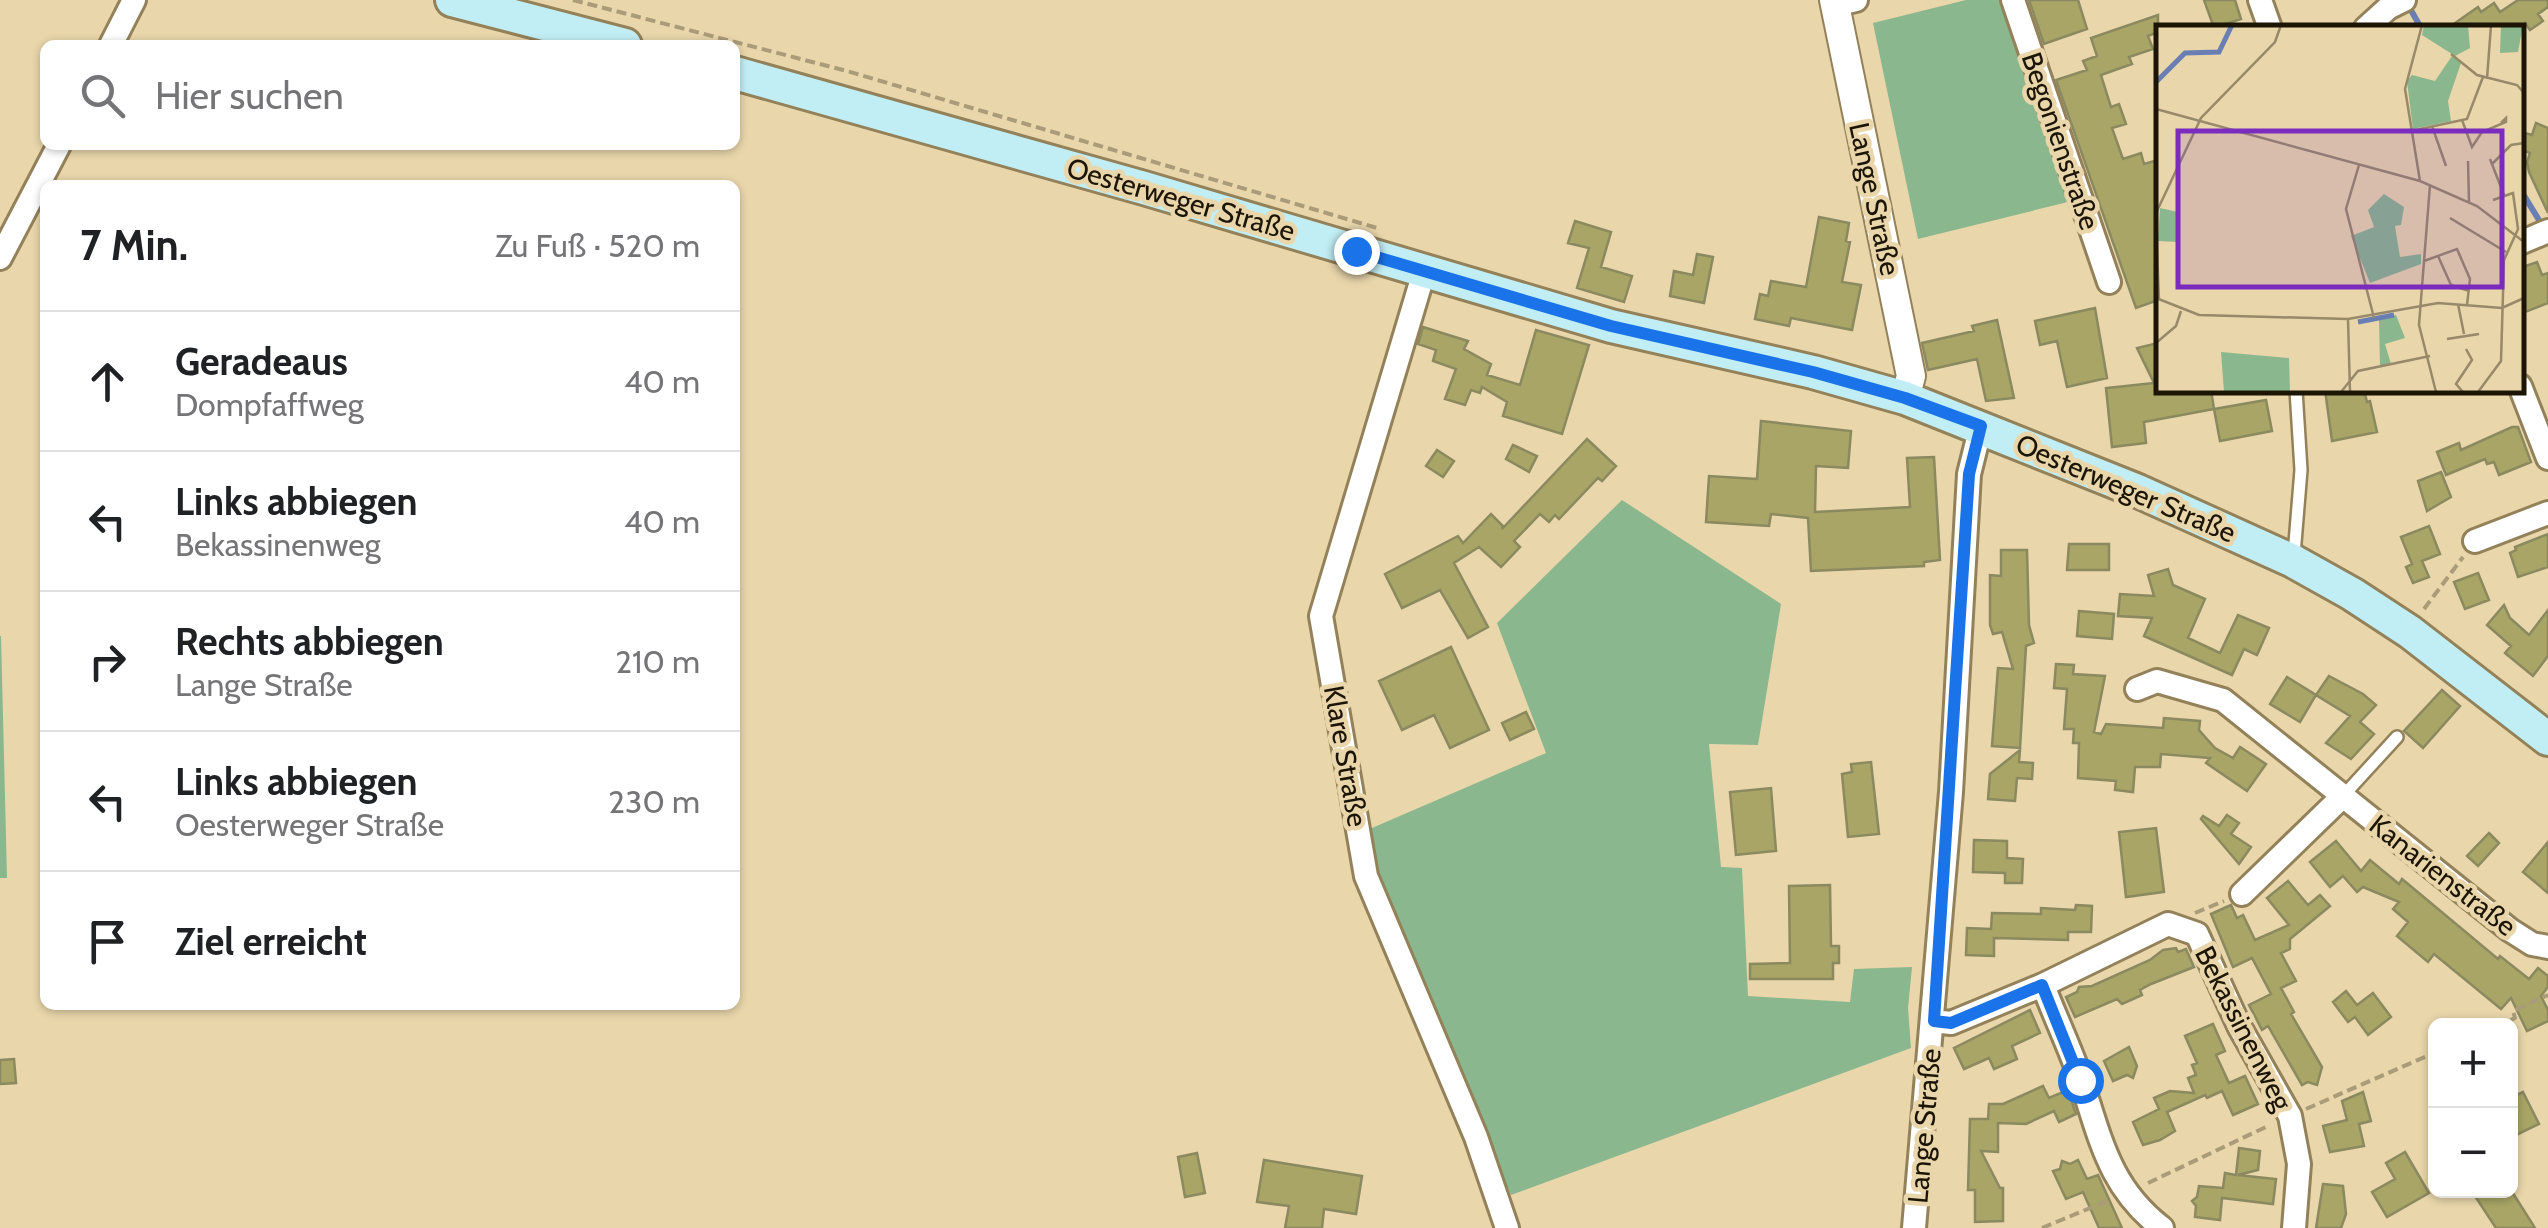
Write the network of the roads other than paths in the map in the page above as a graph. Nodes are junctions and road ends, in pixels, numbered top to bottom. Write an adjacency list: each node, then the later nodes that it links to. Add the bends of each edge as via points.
1 (134, 0): 9 (street)
2 (452, 0): 10 (main road)
3 (2012, 0): 19 (street, Begonienstraße)
4 (2260, 0): 7 (street)
5 (2404, 0): 8 (street)
6 (1842, 2): 22 (street, Lange Straße, via 1911,376)
7 (2269, 25)
8 (2369, 25)
9 (114, 40)
10 (607, 40)
11 (740, 74): 18 (main road, Oesterweger Straße)
12 (56, 150): 13 (street)
13 (41, 180)
14 (40, 181): 17 (street)
15 (2548, 231): 16 (street)
16 (2523, 241)
17 (0, 258)
18 (1424, 272): 22 (main road, Oesterweger Straße); 32 (street, Klare Straße, via 1322,616)
19 (2109, 282)
20 (2296, 392): 27 (lane, via 2301,470)
21 (2522, 392): 24 (street)
22 (1905, 398): 23 (main road, Oesterweger Straße)
23 (1981, 426): 27 (main road, Oesterweger Straße); 37 (street, Lange Straße, via 1969,474)
24 (2548, 458)
25 (2548, 513): 26 (street)
26 (2475, 541)
27 (2293, 561): 30 (main road, Oesterweger Straße, via 2410,632)
28 (2137, 689): 31 (street, Kanarienstraße, via 2157,681 2223,700)
29 (2397, 737): 31 (lane)
30 (2548, 739)
31 (2343, 796): 33 (street, Kanarienstraße); 35 (street, Kanarienstraße, via 2510,930)
32 (1366, 876): 34 (lane); 38 (street, Klare Straße)
33 (2242, 894)
34 (1370, 919)
35 (2548, 947)
36 (2042, 985): 37 (street, Bekassinenweg, via 1951,1023); 40 (street, via 2104,1156 2126,1193); 41 (street, Bekassinenweg, via 2168,924 2197,934 2290,1116 2299,1164)
37 (1934, 1021): 39 (street, Lange Straße)
38 (1507, 1228)
39 (1914, 1228)
40 (2162, 1228)
41 (2294, 1228)

